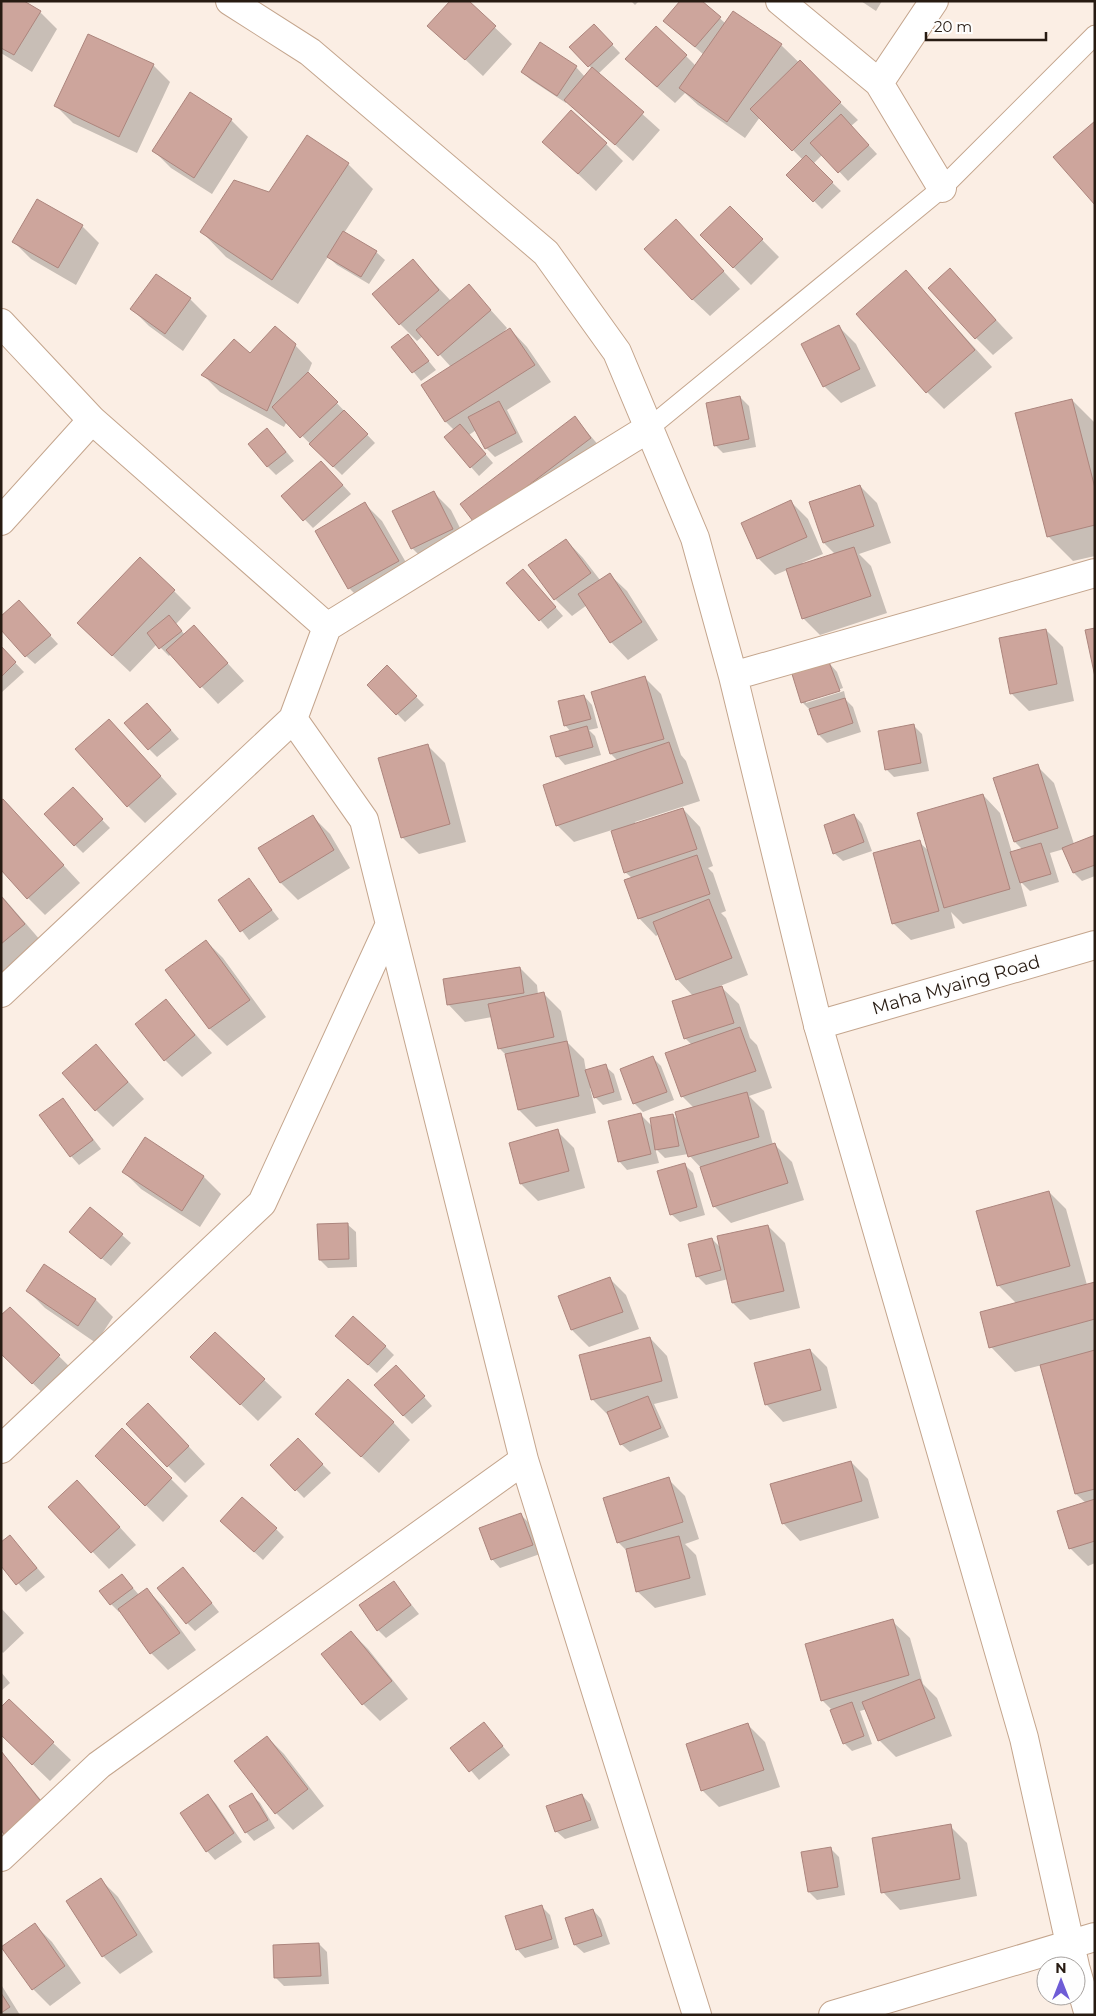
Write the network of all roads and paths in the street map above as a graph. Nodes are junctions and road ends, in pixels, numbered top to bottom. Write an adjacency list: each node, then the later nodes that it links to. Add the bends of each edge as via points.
1 (230, 1): 9 (street, via 310,52 546,253 617,352)
2 (780, 1): 5 (street)
3 (934, 1): 5 (street)
4 (1095, 35): 6 (lane)
5 (879, 83): 6 (street)
6 (942, 188): 9 (lane)
7 (1, 323): 8 (street)
8 (92, 420): 10 (street); 12 (street)
9 (649, 428): 12 (street); 13 (street, via 695,538)
10 (1, 521)
11 (1095, 573): 13 (street)
12 (327, 627): 14 (street)
13 (734, 676): 18 (street)
14 (293, 719): 15 (street, via 364,820); 17 (street)
15 (390, 924): 19 (street, via 262,1203); 20 (street)
16 (1095, 945): 18 (street, Maha Myaing Road)
17 (1, 994)
18 (818, 1026): 23 (street, via 1024,1738)
19 (1, 1449)
20 (524, 1460): 21 (street, via 99,1765); 24 (street)
21 (1, 1857)
22 (1095, 1937): 23 (street)
23 (1071, 1955): 25 (street)
24 (697, 2015)
25 (833, 2015)

